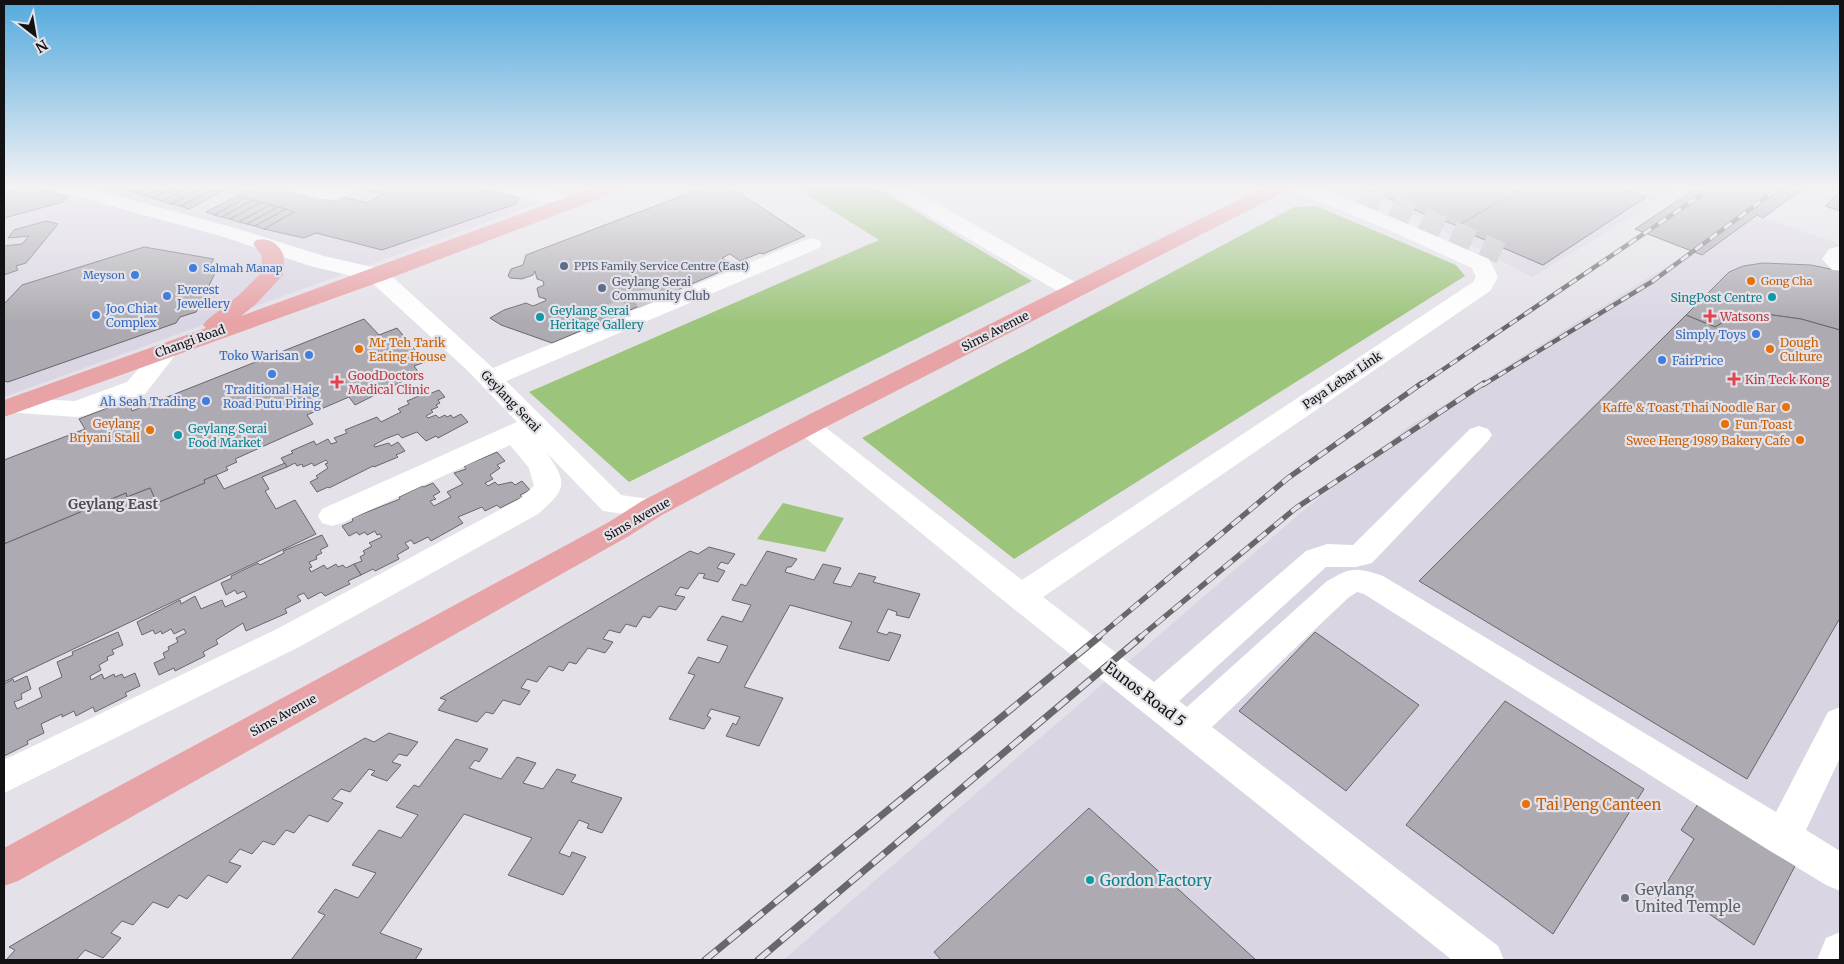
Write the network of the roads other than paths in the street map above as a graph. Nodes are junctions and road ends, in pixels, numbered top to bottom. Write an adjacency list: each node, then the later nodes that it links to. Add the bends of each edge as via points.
1 (228, 232): 6 (street)
2 (491, 232): 10 (main road, Changi Road)
3 (972, 232): 13 (street)
4 (1190, 232): 13 (main road, Sims Avenue)
5 (1409, 232): 25 (street, Paya Lebar Link, via 1481,264 1487,277 1482,286)
6 (263, 244): 10 (street); 15 (main road, via 273,255 272,275 247,300)
7 (812, 244): 11 (street)
8 (1840, 252): 9 (street, via 1833,259)
9 (1840, 265)
10 (377, 275): 15 (main road, Changi Road); 18 (street, Geylang Serai)
11 (717, 284): 12 (street); 16 (street)
12 (678, 290)
13 (1074, 291): 20 (main road, Sims Avenue)
14 (607, 320): 16 (street)
15 (196, 339): 17 (main road, Changi Road)
16 (585, 339): 18 (street)
17 (168, 349): 19 (street, via 136,388 78,409)
18 (490, 379): 21 (street, Geylang Serai)
19 (8, 407)
20 (807, 426): 23 (main road, Sims Avenue); 25 (street, Eunos Road 5)
21 (524, 428): 23 (street, Geylang Serai, via 613,504); 24 (street); 29 (street, via 549,480 548,490 528,507 288,638)
22 (1479, 435): 26 (street, via 1362,555 1328,555 1316,559)
23 (652, 508): 31 (main road, Sims Avenue, via 613,533)
24 (332, 516)
25 (1020, 598): 26 (street, Eunos Road 5)
26 (1155, 702): 28 (street, Eunos Road 5)
27 (1840, 722): 30 (street)
28 (1189, 727): 30 (street, via 1337,590 1353,580 1372,584); 34 (street, Eunos Road 5)
29 (4, 777)
30 (1783, 838): 32 (street)
31 (4, 868)
32 (1840, 872)
33 (1840, 952): 35 (street)
34 (1484, 960)
35 (1837, 960)

